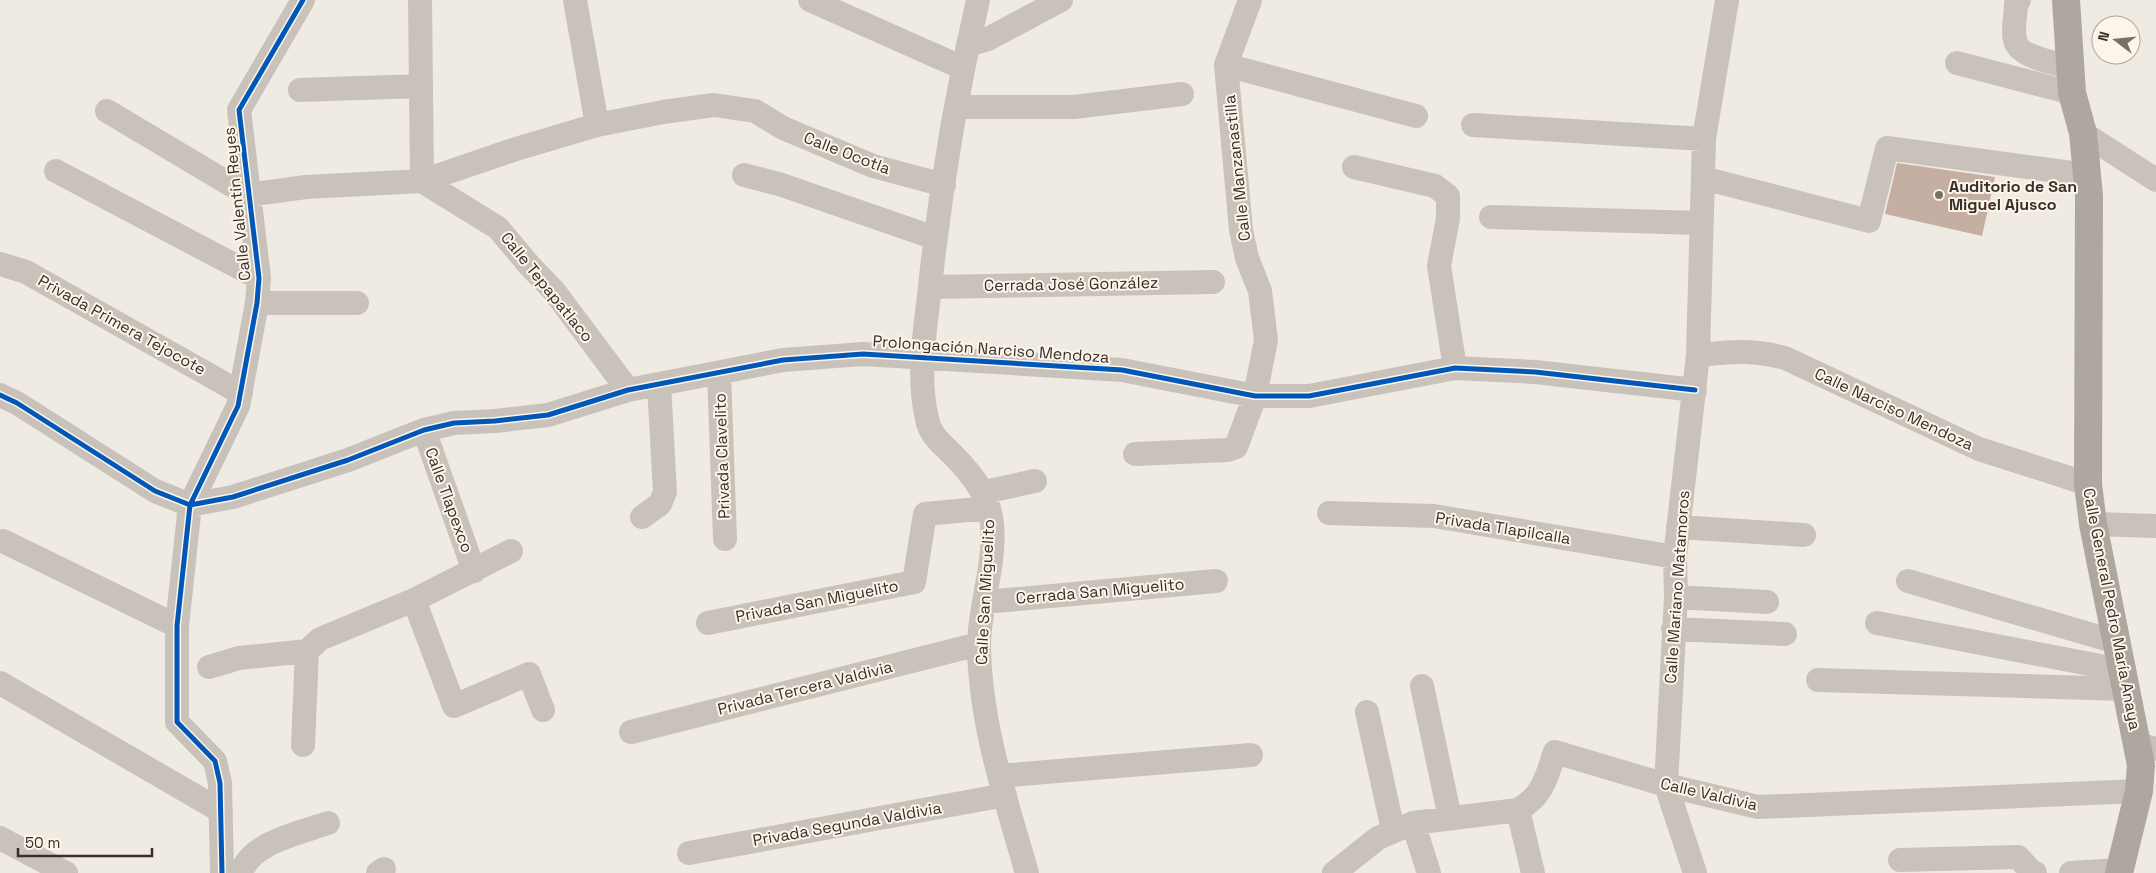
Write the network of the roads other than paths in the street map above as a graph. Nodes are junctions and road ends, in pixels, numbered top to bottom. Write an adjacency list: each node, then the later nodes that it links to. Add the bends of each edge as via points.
1 (303, 0): 35 (street, Calle Valentín Reyes, via 239,110)
2 (420, 0): 16 (street)
3 (575, 0): 23 (street)
4 (810, 0): 15 (street)
5 (978, 0): 11 (street)
6 (1061, 0): 11 (street, via 988,40)
7 (1250, 0): 13 (street, Calle Manzanastilla)
8 (1727, 0): 26 (street, Calle Mariano Matamoros)
9 (2019, 0): 14 (street, via 2014,41 2021,50 2034,57)
10 (2066, 0): 14 (main road, Calle General Pedro María Anaya)
11 (968, 45): 15 (street)
12 (1957, 63): 19 (street)
13 (1226, 65): 22 (street); 54 (street, Calle Manzanastilla, via 1242,230 1247,258 1260,291 1266,340)
14 (2070, 67): 19 (main road, Calle General Pedro María Anaya)
15 (963, 68): 20 (street)
16 (420, 86): 17 (street); 33 (street)
17 (300, 90)
18 (1182, 94): 20 (street, via 1074,107)
19 (2072, 94): 25 (main road, Calle General Pedro María Anaya)
20 (956, 107): 34 (street)
21 (108, 111): 35 (street)
22 (1416, 116)
23 (597, 125): 33 (street); 34 (street, Calle Ocotla, via 714,105 755,111 783,128 873,166)
24 (1473, 125): 26 (street)
25 (2083, 133): 30 (main road, Calle General Pedro María Anaya); 32 (street)
26 (1704, 139): 31 (street, Calle Mariano Matamoros)
27 (1354, 167): 47 (street, via 1435,186 1448,196 1448,218 1439,266)
28 (56, 171): 40 (street)
29 (744, 175): 38 (street)
30 (2087, 175): 31 (street, via 1887,148 1869,221); 58 (main road, Calle General Pedro María Anaya, via 2090,196)
31 (1704, 178): 37 (street, Calle Mariano Matamoros)
32 (2156, 180)
33 (422, 182): 35 (street, via 306,187); 50 (street, Calle Tepapatlaco, via 498,228 554,291)
34 (944, 184): 38 (street)
35 (248, 195): 40 (street, Calle Valentín Reyes)
36 (1491, 217): 37 (street)
37 (1701, 223): 45 (street, Calle Mariano Matamoros)
38 (935, 238): 42 (street)
39 (0, 264): 52 (street, Privada Primera Tejocote, via 26,272)
40 (259, 278): 43 (street, Calle Valentín Reyes)
41 (1213, 282): 42 (street, Cerrada José González)
42 (930, 287): 46 (street)
43 (257, 303): 44 (street); 52 (street, Calle Valentín Reyes)
44 (357, 303)
45 (1698, 355): 51 (street, Calle Mariano Matamoros); 58 (street, Calle Narciso Mendoza, via 1738,351 1784,358 1979,449)
46 (922, 357): 48 (street, Prolongación Narciso Mendoza, via 862,354 792,359); 54 (street, Prolongación Narciso Mendoza, via 1122,370); 59 (street, via 924,402 933,436 955,457)
47 (1455, 368): 51 (street, Prolongación Narciso Mendoza, via 1535,372); 54 (street, Prolongación Narciso Mendoza, via 1309,396)
48 (719, 373): 49 (street, Prolongación Narciso Mendoza); 67 (street, Privada Clavelito)
49 (659, 385): 50 (street, Prolongación Narciso Mendoza); 62 (street, via 665,492 660,504)
50 (628, 390): 55 (street, Prolongación Narciso Mendoza, via 548,415 454,423)
51 (1694, 390): 65 (street, Calle Mariano Matamoros)
52 (241, 393): 60 (street, Calle Valentín Reyes, via 238,406)
53 (0, 395): 60 (street, via 155,491)
54 (1255, 396): 56 (street, Calle Manzanastilla, via 1236,447)
55 (424, 430): 60 (street, Prolongación Narciso Mendoza, via 322,469 234,497); 71 (street, Calle Tlapexco)
56 (1135, 454)
57 (1035, 481): 59 (street)
58 (2088, 484): 63 (main road, Calle General Pedro María Anaya)
59 (986, 500): 76 (street, Calle San Miguelito, via 992,526); 78 (street, Privada San Miguelito, via 925,514 914,582)
60 (190, 505): 80 (street, Calle Valentín Reyes)
61 (1329, 513): 70 (street, Privada Tlapilcalla, via 1434,516)
62 (642, 517)
63 (2093, 524): 64 (street); 83 (main road, Calle General Pedro María Anaya)
64 (2156, 526)
65 (1678, 527): 66 (street); 70 (street, Calle Mariano Matamoros)
66 (1804, 535)
67 (726, 539)
68 (3, 541): 80 (street)
69 (511, 551): 71 (street)
70 (1675, 557): 74 (street, Calle Mariano Matamoros)
71 (474, 571): 75 (street)
72 (1216, 581): 76 (street, Cerrada San Miguelito)
73 (1908, 581): 83 (street)
74 (1676, 597): 77 (street); 81 (street, Calle Mariano Matamoros)
75 (414, 600): 85 (street, via 320,640); 91 (street, via 454,706 529,674)
76 (985, 602): 84 (street, Calle San Miguelito)
77 (1767, 602)
78 (708, 623)
79 (1877, 623): 88 (street)
80 (177, 626): 101 (street, Calle Valentín Reyes, via 176,722 214,761 220,784)
81 (1673, 628): 82 (street); 97 (street, Calle Mariano Matamoros)
82 (1785, 634)
83 (2116, 642): 88 (main road, Calle General Pedro María Anaya)
84 (979, 644): 93 (street, Privada Tercera Valdivia); 98 (street, Calle San Miguelito, via 981,682)
85 (308, 651): 86 (street, via 239,658); 94 (street)
86 (208, 667)
87 (1818, 680): 88 (street)
88 (2123, 680): 95 (main road, Calle General Pedro María Anaya)
89 (0, 683): 101 (street)
90 (1422, 686): 102 (street)
91 (542, 710)
92 (1367, 712): 104 (street)
93 (631, 732)
94 (303, 745)
95 (2146, 746): 99 (main road, Calle General Pedro María Anaya)
96 (1251, 755): 98 (street, Privada Segunda Valdivia)
97 (1666, 785): 99 (street, Calle Valdivia, via 1758,808); 100 (street, Calle Valdivia, via 1555,752 1541,791); 116 (street, Calle Mariano Matamoros)
98 (1002, 786): 106 (street, Privada Segunda Valdivia); 112 (street, Calle San Miguelito)
99 (2139, 791): 108 (main road, Calle General Pedro María Anaya)
100 (1518, 810): 102 (street); 115 (street)
101 (221, 811): 110 (street, Calle Valentín Reyes)
102 (1450, 818): 104 (street)
103 (328, 823): 111 (street, via 262,847 245,862)
104 (1403, 826): 113 (street, via 1378,838); 114 (street)
105 (0, 838): 109 (street)
106 (689, 853)
107 (1900, 860): 117 (street, via 2018,857)
108 (2119, 872): 118 (street)
109 (66, 873)
110 (222, 873)
111 (242, 873)
112 (1027, 873)
113 (1334, 873)
114 (1429, 873)
115 (1533, 873)
116 (1695, 873)
117 (2035, 873)
118 (2071, 873)

